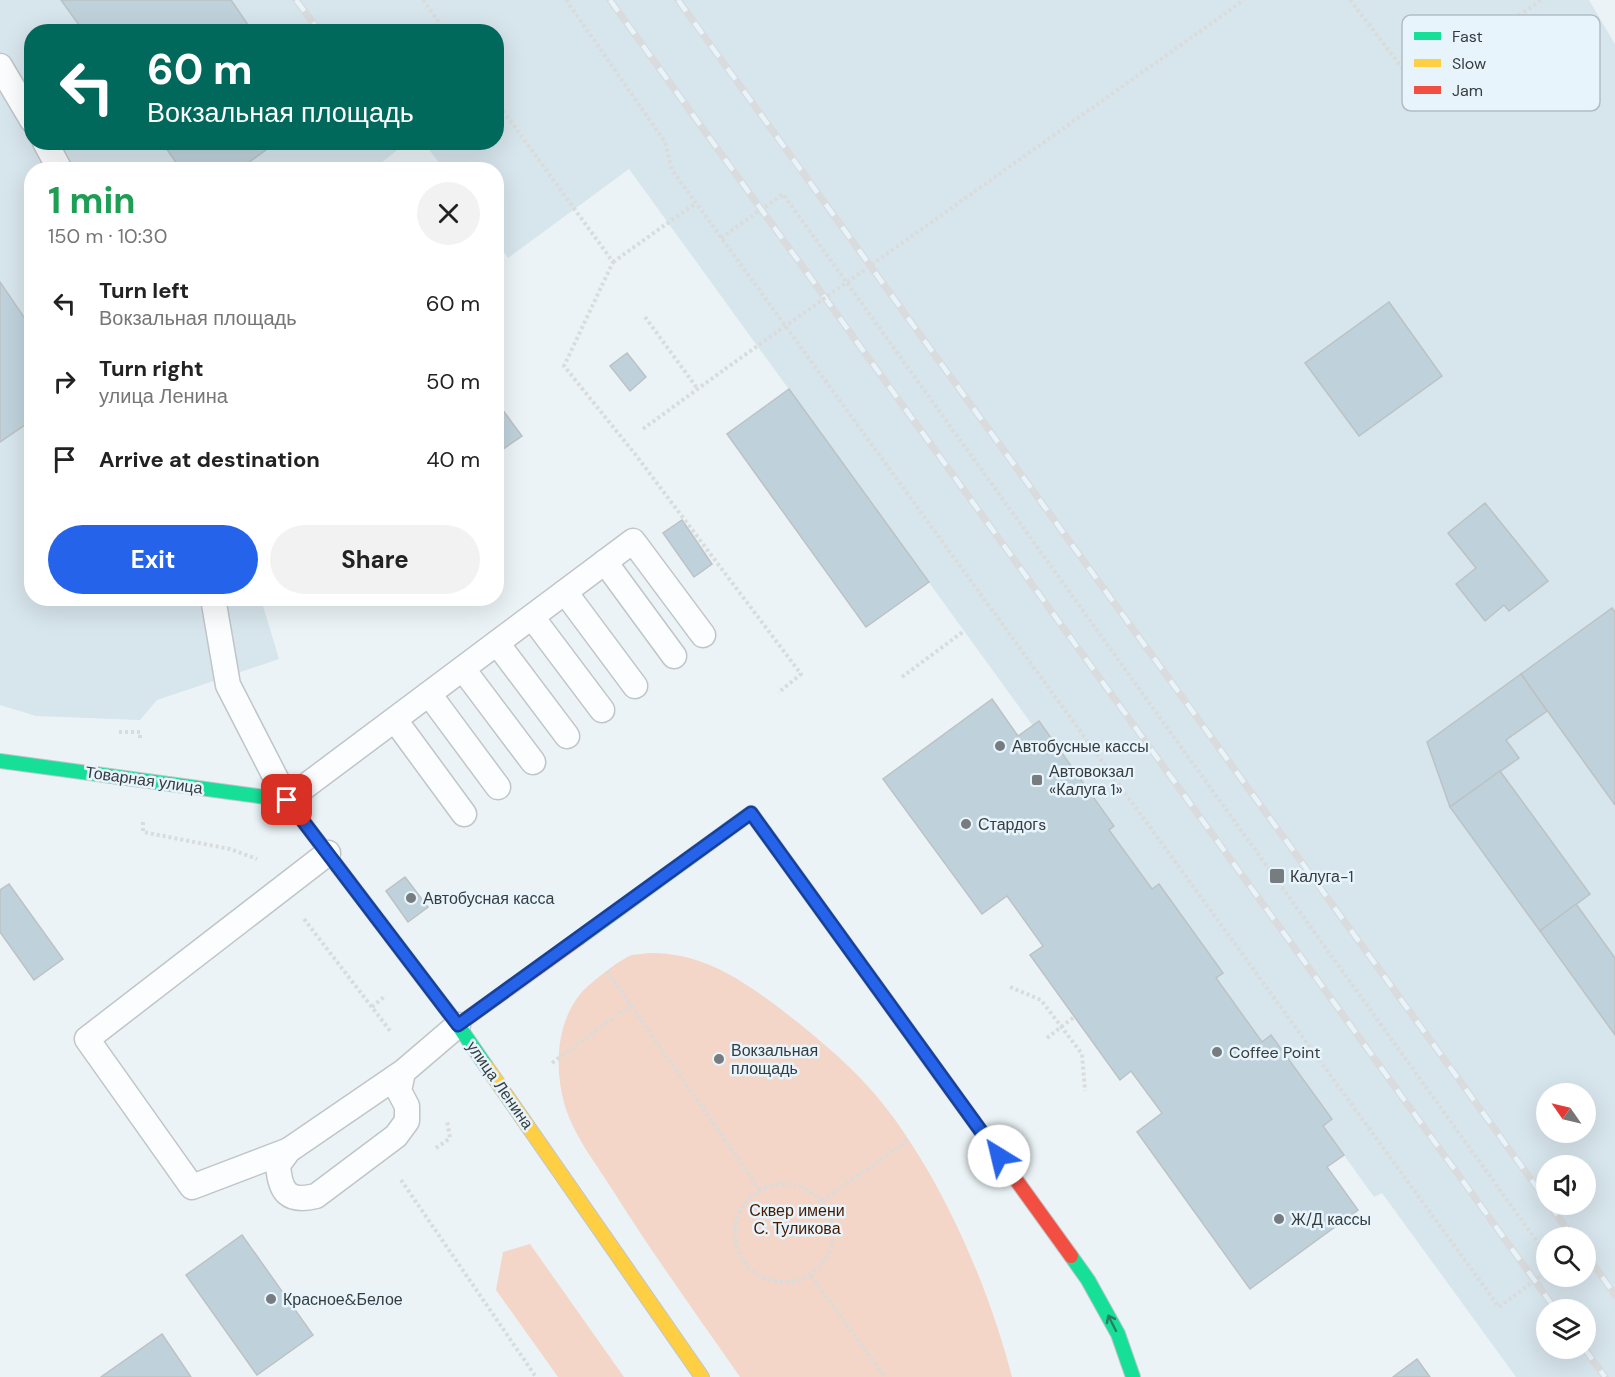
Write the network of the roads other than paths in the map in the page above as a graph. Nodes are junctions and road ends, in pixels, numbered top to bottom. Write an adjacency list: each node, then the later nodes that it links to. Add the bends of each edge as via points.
1 (0, 66): 2 (lane)
2 (24, 106)
3 (605, 562): 4 (lane); 7 (lane, via 633,541); 9 (lane)
4 (565, 592): 6 (lane); 11 (lane)
5 (214, 606): 19 (lane, via 228,685)
6 (532, 617): 8 (lane); 13 (lane)
7 (703, 635)
8 (497, 643): 10 (lane); 15 (lane)
9 (674, 656)
10 (463, 669): 12 (lane); 17 (lane)
11 (635, 686)
12 (429, 694): 14 (lane); 18 (lane)
13 (602, 710)
14 (395, 720): 19 (lane); 20 (lane)
15 (567, 736)
16 (0, 761): 19 (main road, Товарная улица)
17 (533, 762)
18 (498, 788)
19 (287, 800): 21 (main road, улица Ленина)
20 (464, 814)
21 (328, 853): 22 (main road, улица Ленина); 24 (lane, via 87,1039 192,1187)
22 (458, 1025): 23 (lane); 25 (main road, улица Ленина); 26 (main road, one-way to 22, via 1118,1334 1088,1280 751,813)
23 (403, 1072): 24 (lane); 24 (lane, via 399,1091 407,1107 407,1121 396,1136 316,1196 291,1196 279,1183 278,1165)
24 (289, 1150)
25 (702, 1377)
26 (1133, 1377)

